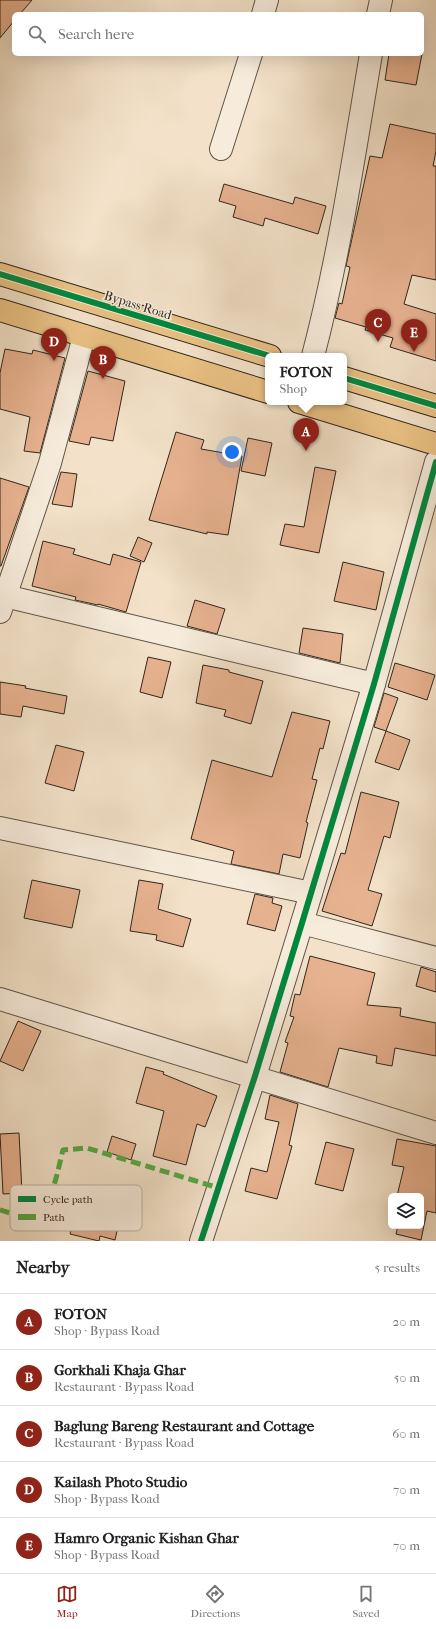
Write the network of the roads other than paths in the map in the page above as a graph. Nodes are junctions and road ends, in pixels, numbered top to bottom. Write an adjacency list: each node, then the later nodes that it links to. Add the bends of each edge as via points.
1 (268, 0): 3 (street)
2 (381, 0): 4 (street)
3 (264, 12)
4 (378, 12)
5 (250, 56): 7 (street)
6 (371, 56): 11 (street, via 346,200)
7 (221, 149)
8 (0, 274): 12 (highway, Bypass Road)
9 (0, 310): 10 (highway)
10 (84, 336): 14 (highway); 19 (street, via 50,463)
11 (314, 353)
12 (265, 354)
13 (347, 379): 16 (highway)
14 (265, 391)
15 (309, 405): 17 (highway)
16 (436, 406)
17 (436, 444)
18 (436, 462): 20 (street)
19 (3, 604): 20 (street)
20 (374, 684): 22 (street)
21 (0, 828): 22 (street)
22 (311, 893): 23 (street)
23 (302, 923): 24 (street); 26 (street)
24 (436, 958)
25 (0, 999): 26 (street)
26 (255, 1076): 27 (street); 28 (street)
27 (436, 1133)
28 (201, 1241)

